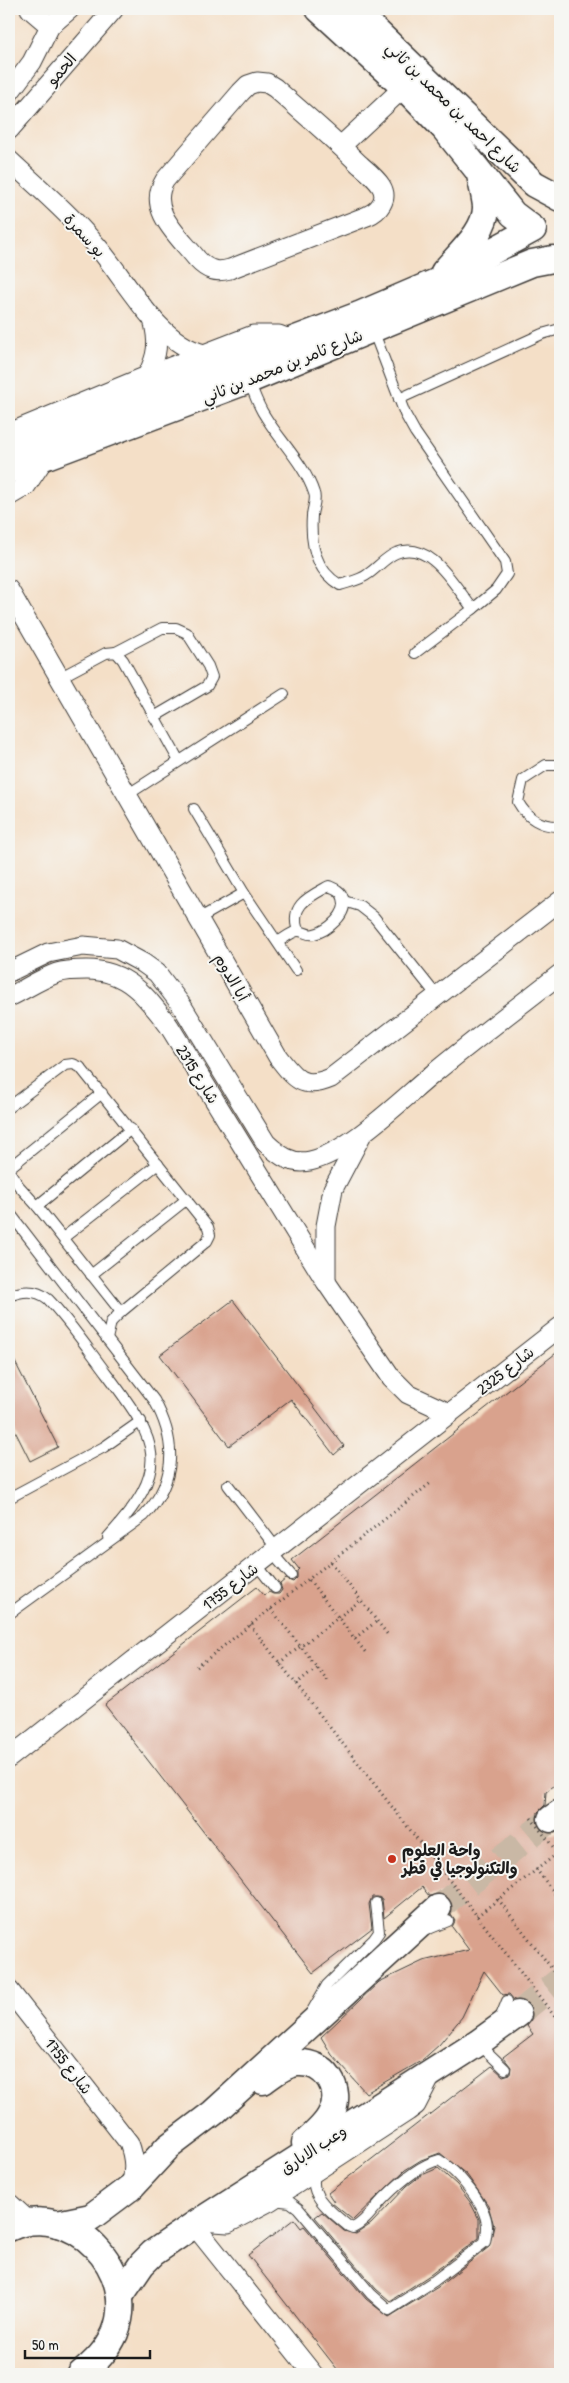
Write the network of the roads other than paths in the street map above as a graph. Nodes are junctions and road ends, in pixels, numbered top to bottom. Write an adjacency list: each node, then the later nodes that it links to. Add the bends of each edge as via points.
1 (30, 9): 6 (street)
2 (70, 9): 6 (street, الحمو)
3 (114, 9): 9 (street, الحمو)
4 (319, 9): 7 (street, شارع احمد بن محمد بن ثاني)
5 (357, 11): 13 (street, شارع احمد بن محمد بن ثاني, via 534,184)
6 (50, 26): 8 (street, الحمو, via 32,62)
7 (404, 87): 10 (street); 12 (street, شارع احمد بن محمد بن ثاني, via 444,128)
8 (9, 93)
9 (9, 130)
10 (342, 146): 10 (street, via 275,88 257,82 248,85 165,180 160,188 158,206 203,266 221,272 376,212 384,195 381,186)
11 (9, 160): 18 (street, بو سمرة, via 96,245)
12 (479, 172): 15 (street, شارع احمد بن محمد بن ثاني, via 512,214); 17 (street, via 485,218 479,231)
13 (560, 198)
14 (560, 211): 15 (street, via 548,211 540,216)
15 (533, 229): 16 (street, via 541,246); 17 (street, شارع ثامر بن محمد بن ثاني)
16 (557, 261): 20 (street, شارع ثامر بن محمد بن ثاني, via 532,263)
17 (436, 282): 21 (street, شارع ثامر بن محمد بن ثاني)
18 (153, 318): 22 (street, بو سمرة, via 180,344 190,351); 23 (street, بو سمرة, via 158,346)
19 (560, 329): 25 (lane, via 542,334)
20 (373, 330): 24 (street, شارع ثامر بن محمد بن ثاني); 25 (lane)
21 (292, 340): 22 (street, via 273,334 253,335); 27 (street, شارع ثامر بن محمد بن ثاني)
22 (204, 354): 23 (street)
23 (147, 376): 26 (street)
24 (249, 380): 28 (street, شارع ثامر بن محمد بن ثاني); 32 (lane, via 264,415 315,496 312,542 318,566 340,585 367,576 394,554 406,550 418,552 439,564)
25 (399, 399): 32 (lane, via 415,432 505,562 507,574 496,590)
26 (9, 433)
27 (9, 448)
28 (46, 456): 29 (street, شارع ثامر بن محمد بن ثاني); 30 (street, via 26,486)
29 (9, 470)
30 (9, 496)
31 (9, 590): 35 (street, أبا الدوم)
32 (473, 609): 34 (lane)
33 (116, 652): 35 (lane); 37 (lane); 37 (lane, via 162,628 176,628 187,633 208,666 212,677 207,686)
34 (415, 653)
35 (59, 678): 40 (street, أبا الدوم)
36 (284, 694): 38 (lane)
37 (154, 717): 38 (lane)
38 (179, 761): 40 (lane)
39 (560, 765): 42 (lane, via 546,764 523,780 518,802 525,814 540,823)
40 (126, 795): 46 (street, أبا الدوم)
41 (194, 809): 43 (lane)
42 (560, 826)
43 (244, 893): 46 (lane); 48 (lane)
44 (344, 901): 47 (lane, via 340,916 329,926 314,934); 47 (lane, via 337,889 329,886 313,896 298,907 295,915); 52 (lane, via 360,906 374,917)
45 (560, 901): 52 (street, أبا الدوم)
46 (198, 919): 52 (street, أبا الدوم, via 278,1057 293,1076 308,1084 318,1084 331,1078)
47 (298, 931): 48 (lane)
48 (278, 942): 49 (lane)
49 (296, 970)
50 (9, 972): 57 (street, شارع 2315, via 63,948 117,948 157,973 168,986 266,1143 284,1158 296,1162 309,1161)
51 (560, 974): 57 (street, شارع 2315)
52 (437, 996)
53 (9, 997): 65 (street, شارع 2315, via 57,973 76,970 109,973 126,979 139,989 169,1026)
54 (102, 1093): 55 (lane, via 80,1066 66,1065); 56 (lane); 59 (lane)
55 (9, 1107)
56 (131, 1129): 58 (lane); 61 (lane)
57 (363, 1133): 65 (street, شارع 2315, via 333,1189 326,1226)
58 (158, 1164): 60 (lane); 63 (lane)
59 (9, 1170): 61 (lane)
60 (187, 1199): 64 (lane); 67 (lane, via 208,1227 207,1242)
61 (37, 1206): 63 (lane)
62 (9, 1212): 69 (lane)
63 (63, 1238): 64 (lane)
64 (92, 1275): 67 (lane)
65 (326, 1282): 70 (street, شارع 2315, via 402,1389)
66 (9, 1296): 71 (lane, via 26,1291 48,1299)
67 (121, 1312): 69 (lane, via 108,1328)
68 (560, 1327): 70 (street, شارع 2325)
69 (107, 1340): 74 (lane, via 154,1400 168,1428 170,1457 164,1488 157,1503 131,1527)
70 (449, 1413): 75 (street, شارع 1755)
71 (141, 1421): 73 (lane, via 104,1447); 74 (lane, via 152,1452 146,1488 138,1503)
72 (228, 1485): 75 (lane)
73 (9, 1498)
74 (101, 1545): 79 (lane)
75 (275, 1551): 76 (street, شارع 1755); 77 (lane)
76 (257, 1565): 78 (lane); 80 (street, شارع 1755)
77 (291, 1575)
78 (275, 1588)
79 (9, 1614)
80 (9, 1758)
81 (376, 1903): 85 (lane, via 379,1932 327,1985)
82 (443, 1915): 85 (street, via 409,1933)
83 (9, 1990): 90 (street, شارع 1755)
84 (513, 2007): 86 (street, وعب الابارق)
85 (302, 2032): 89 (street)
86 (488, 2036): 87 (lane); 88 (street, وعب الابارق)
87 (505, 2069)
88 (433, 2072): 92 (street, via 416,2105); 94 (street, وعب الابارق)
89 (213, 2113): 91 (street); 94 (street, via 282,2068 298,2063 330,2073 336,2102 326,2123)
90 (129, 2143): 91 (street, via 149,2152); 93 (street, شارع 1755, via 134,2156)
91 (168, 2147): 93 (street)
92 (317, 2170): 94 (street); 94 (lane, via 313,2186 321,2201 353,2228 360,2225 385,2196 426,2163 439,2160 453,2169 475,2195 487,2225 485,2242 389,2310 371,2294 298,2208)
93 (131, 2187): 98 (street, via 91,2217)
94 (268, 2190): 96 (street, وعب الابارق); 97 (street)
95 (9, 2203): 99 (street)
96 (197, 2223): 97 (street); 100 (street); 101 (street, وعب الابارق, via 142,2264)
97 (228, 2223): 100 (street, via 222,2240)
98 (57, 2224): 99 (street); 101 (street, via 87,2238 100,2250 113,2271)
99 (19, 2225)
100 (225, 2265): 103 (street)
101 (120, 2296): 102 (street, via 115,2332)
102 (94, 2365)
103 (313, 2374)

